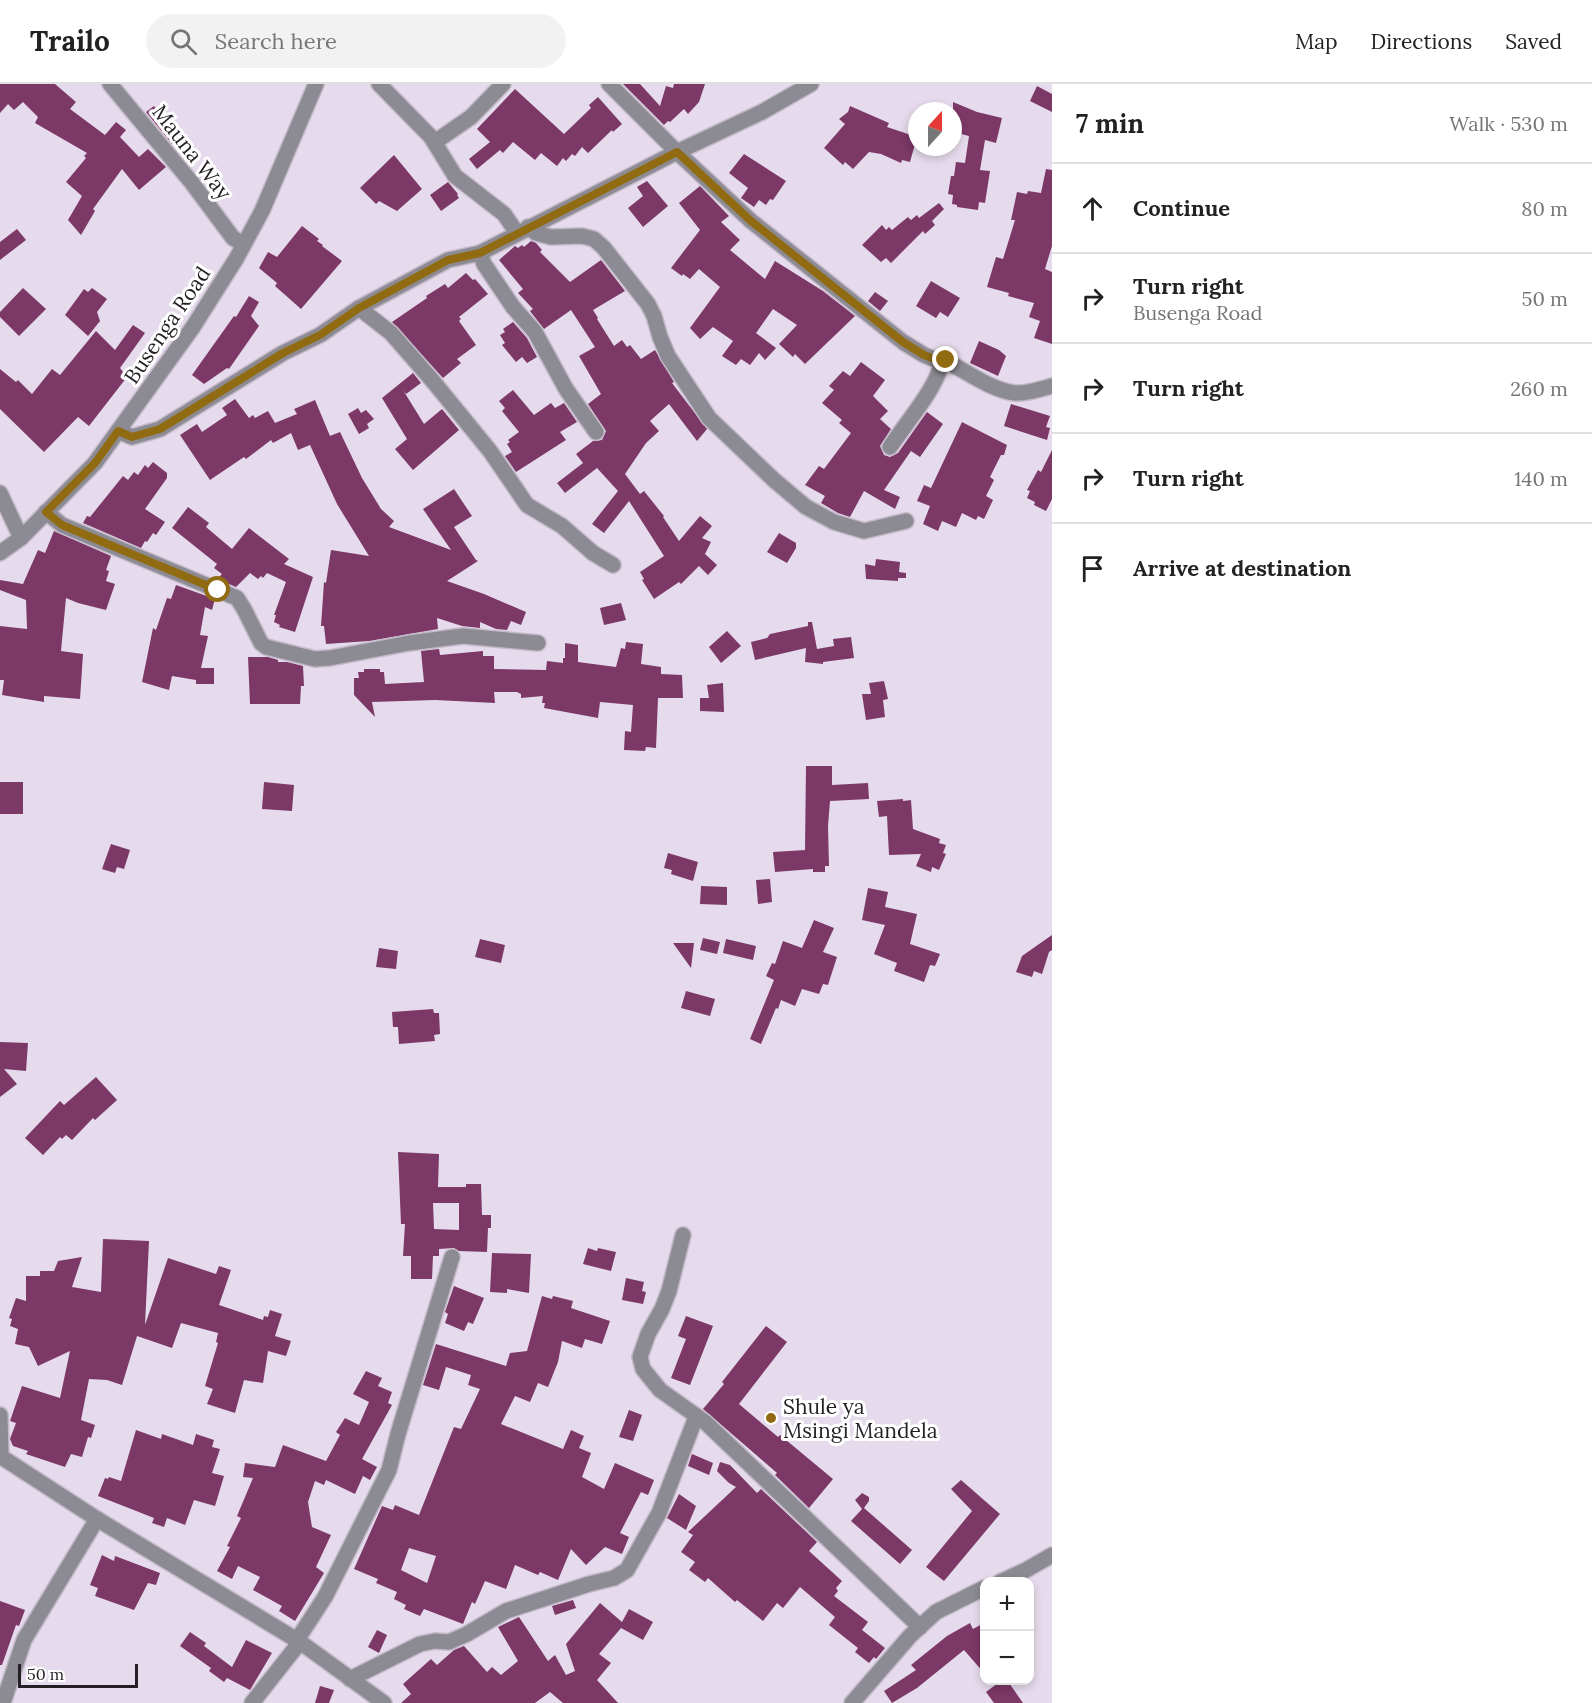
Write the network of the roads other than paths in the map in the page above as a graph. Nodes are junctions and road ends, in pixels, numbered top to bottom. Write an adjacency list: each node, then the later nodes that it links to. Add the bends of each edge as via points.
1 (110, 84): 10 (street, Mauna Way, via 233,238)
2 (316, 84): 10 (street, Busenga Road, via 262,210)
3 (379, 84): 7 (street)
4 (503, 84): 7 (street, via 471,117)
5 (610, 84): 8 (street)
6 (811, 84): 8 (street)
7 (435, 142): 9 (street, via 455,176)
8 (677, 152): 9 (street); 13 (street, via 751,221 815,273 903,342)
9 (522, 230): 11 (street); 20 (street, via 551,237 582,236 594,239 604,248 648,304 668,356 709,418 806,507 834,522 864,531)
10 (243, 244): 15 (street, Busenga Road, via 193,327)
11 (480, 253): 12 (street, via 448,260); 16 (street, via 513,307 535,332 566,389)
12 (359, 308): 15 (street, via 160,429 132,437); 23 (street, via 391,333 432,380 527,504)
13 (942, 362): 14 (street, via 946,360 1016,393); 17 (street, via 934,382)
14 (1052, 386)
15 (118, 431): 19 (street, Busenga Road, via 95,463)
16 (596, 432)
17 (890, 447)
18 (0, 493): 21 (street)
19 (46, 512): 21 (street, Busenga Road); 24 (street, via 62,525 237,598 266,647 330,658 463,636)
20 (906, 521)
21 (21, 538): 22 (street, Busenga Road)
22 (0, 553)
23 (613, 565)
24 (538, 643)
25 (683, 1235): 28 (street, via 669,1291 640,1357 660,1390)
26 (452, 1257): 35 (street, via 389,1470 325,1597)
27 (0, 1415): 29 (street)
28 (696, 1417): 34 (street); 36 (street, via 659,1513 627,1570 614,1578 506,1611 449,1642 420,1644)
29 (1, 1456): 30 (street)
30 (97, 1519): 35 (street); 37 (street, via 24,1640)
31 (1052, 1555): 32 (street)
32 (1009, 1577)
33 (980, 1590): 34 (street, via 936,1612)
34 (920, 1627): 40 (street)
35 (298, 1641): 36 (street); 38 (street)
36 (350, 1679): 39 (street)
37 (3, 1703)
38 (252, 1703)
39 (384, 1703)
40 (852, 1703)

